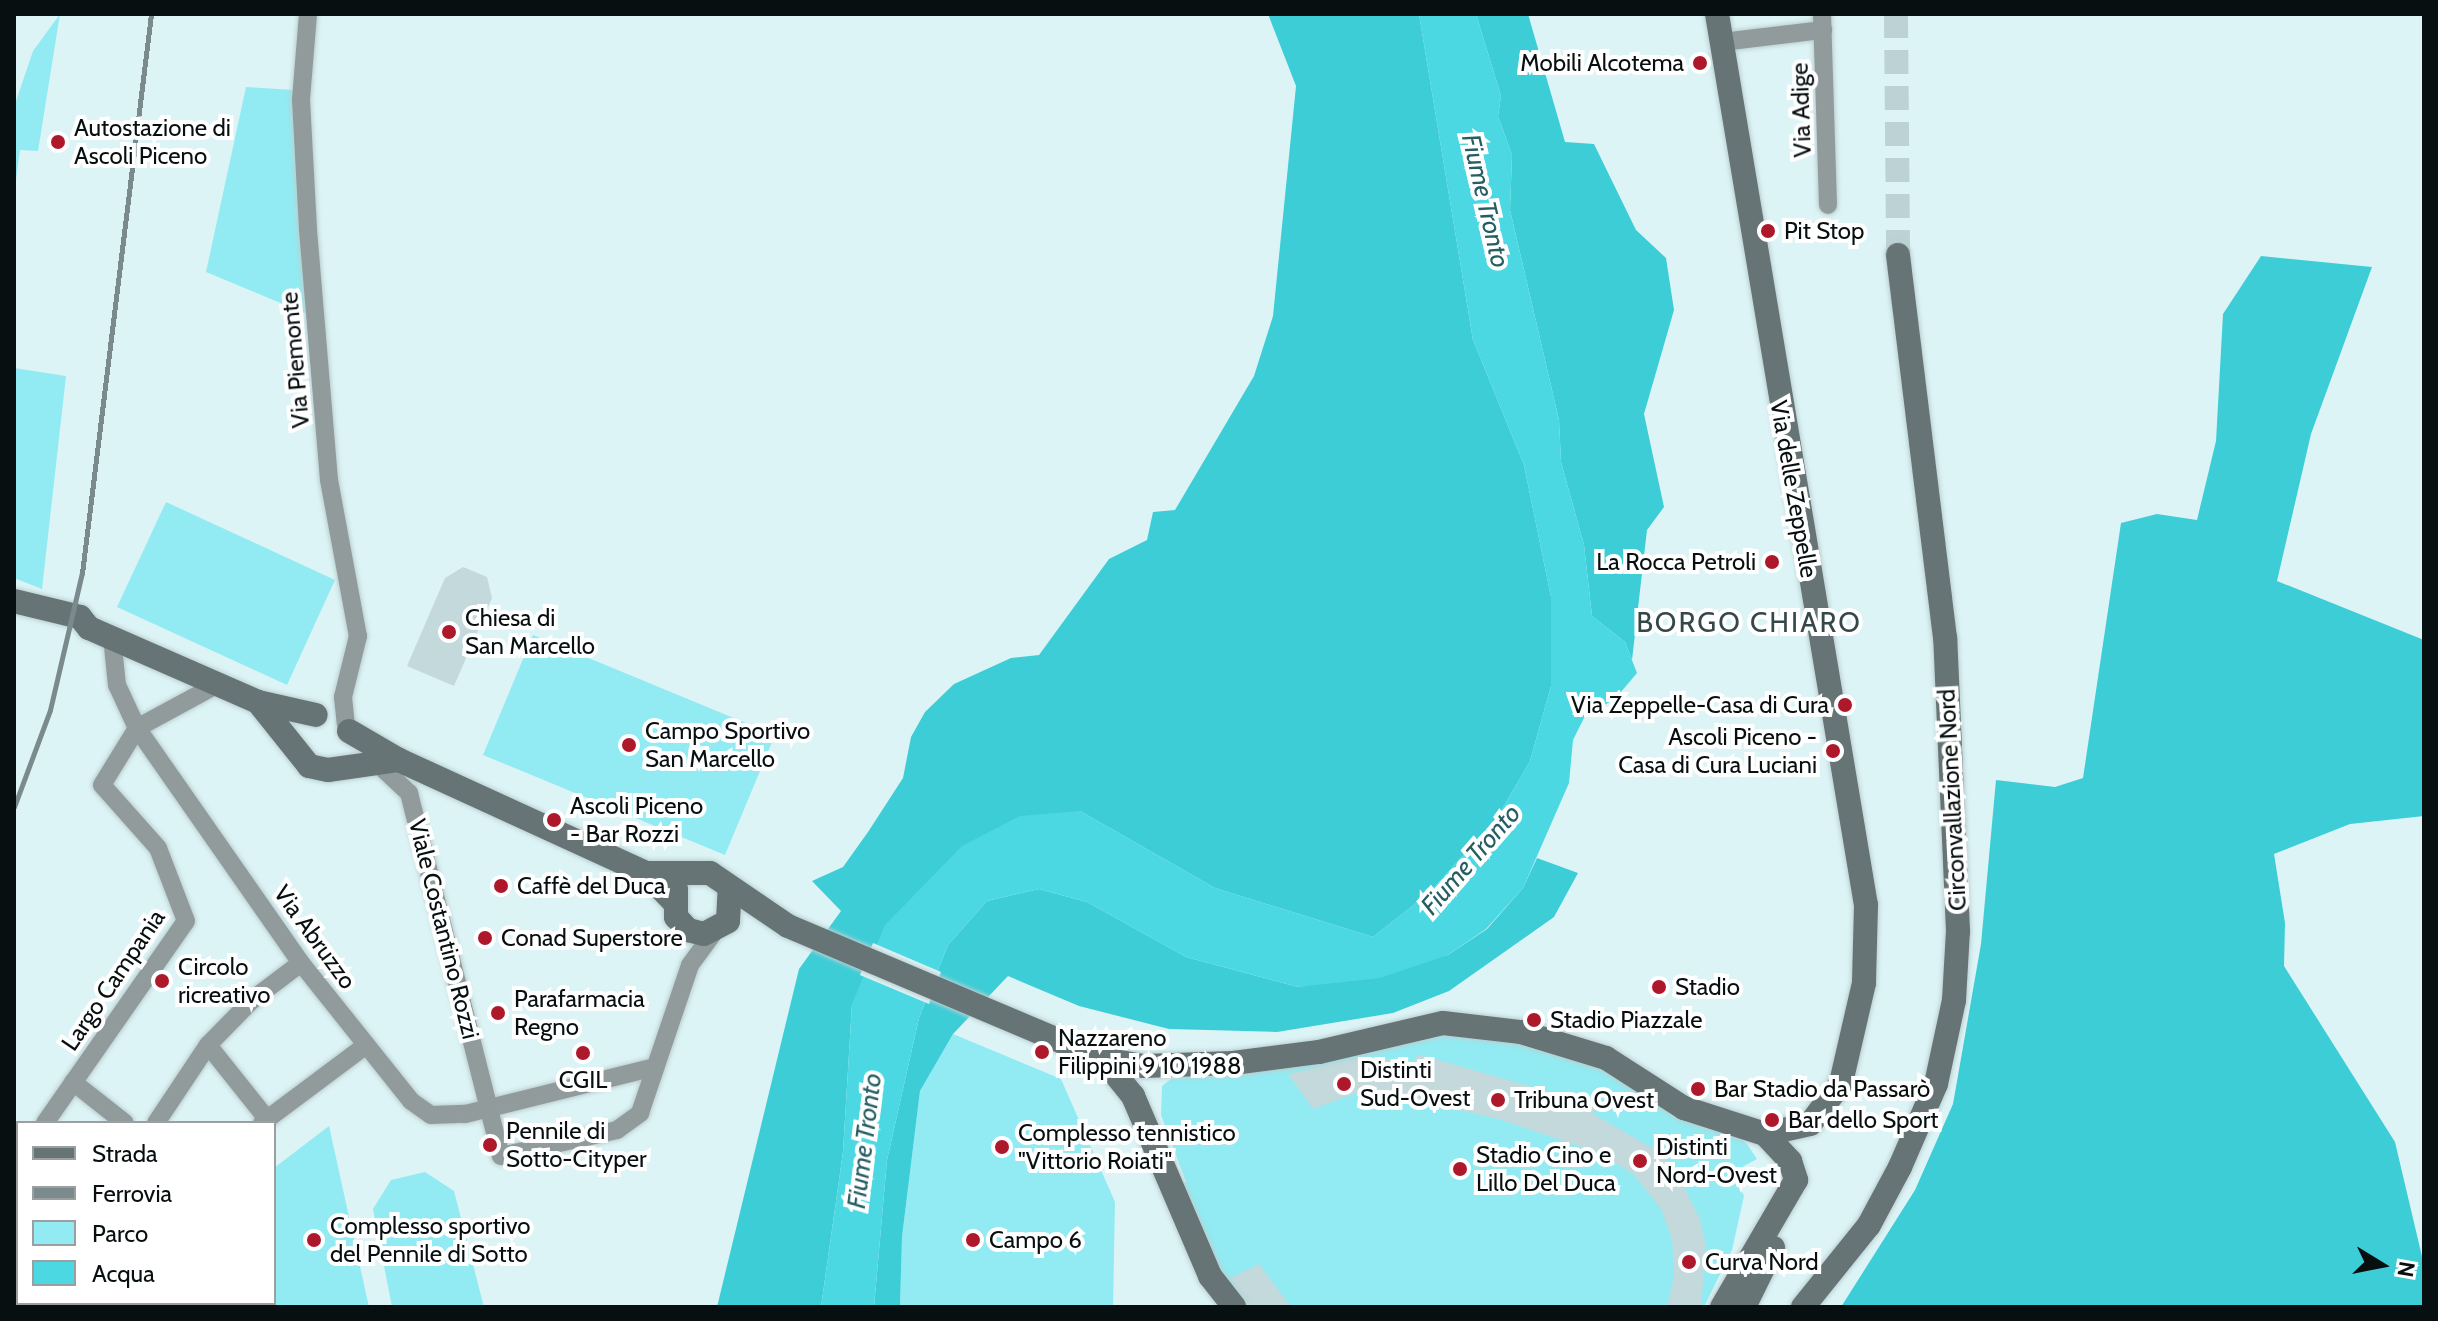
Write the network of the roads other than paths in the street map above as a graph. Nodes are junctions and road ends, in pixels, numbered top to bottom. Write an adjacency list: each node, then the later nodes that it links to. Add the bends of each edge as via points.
1 (308, 14): 10 (street, Via Piemonte, via 301,100 310,246 329,480 358,636)
2 (1717, 14): 4 (street, Via delle Zeppelle)
3 (1822, 22): 4 (street); 5 (street, Via Adige)
4 (1722, 42): 39 (street, Via delle Zeppelle, via 1866,905 1860,1008 1831,1103 1810,1124)
5 (1828, 205)
6 (1898, 255): 44 (street, Circonvallazione Nord, via 1945,638 1958,931 1954,1000 1936,1084 1900,1167 1869,1225)
7 (14, 601): 8 (street, Viale Costantino Rozzi, via 67,612)
8 (112, 637): 9 (street, Viale Costantino Rozzi); 13 (street, Via Abruzzo, via 117,685)
9 (218, 684): 11 (street, Viale Costantino Rozzi); 13 (street)
10 (343, 697): 12 (street); 14 (street, Via Piemonte)
11 (258, 702): 12 (street, Viale Costantino Rozzi); 15 (street, Viale Costantino Rozzi)
12 (320, 714): 14 (street, Viale Costantino Rozzi); 15 (street, via 298,731)
13 (137, 728): 25 (street, Via Abruzzo); 32 (street, Largo Campania, via 102,785 158,848 186,921)
14 (348, 728): 16 (street, Viale Costantino Rozzi); 17 (street, via 350,753)
15 (298, 755): 17 (street, Viale Costantino Rozzi, via 318,770)
16 (388, 761): 17 (street, Viale Costantino Rozzi); 18 (street, Viale Costantino Rozzi); 33 (street, Viale Costantino Rozzi, via 409,793)
17 (339, 766)
18 (646, 873): 19 (street, Viale Costantino Rozzi); 21 (street, Viale Costantino Rozzi)
19 (693, 874): 20 (street, Viale Costantino Rozzi, via 710,873); 21 (street, via 678,885)
20 (730, 888): 22 (street, Viale Costantino Rozzi); 24 (street, Viale Costantino Rozzi, via 733,911)
21 (673, 901): 23 (street, Viale Costantino Rozzi)
22 (788, 926): 24 (street, Viale Costantino Rozzi); 29 (street, Viale Costantino Rozzi)
23 (684, 927): 24 (street, Viale Costantino Rozzi); 26 (street, Viale Costantino Rozzi)
24 (718, 930): 26 (street, Viale Costantino Rozzi)
25 (301, 963): 27 (street, via 252,1000); 28 (street, Via Abruzzo)
26 (690, 965): 30 (street, Viale Costantino Rozzi)
27 (208, 1045): 36 (street); 37 (street)
28 (365, 1046): 33 (street, Via Abruzzo, via 411,1101 431,1115); 37 (street)
29 (1100, 1057): 31 (street, Viale Costantino Rozzi); 38 (street, Viale Costantino Rozzi)
30 (655, 1067): 33 (street); 33 (street, Viale Costantino Rozzi, via 640,1113 617,1130 501,1156)
31 (1186, 1067): 38 (street, Viale Costantino Rozzi, via 1158,1076 1150,1087); 39 (street, Viale Costantino Rozzi, via 1319,1052 1443,1023 1478,1023 1606,1058 1684,1108)
32 (73, 1082): 34 (street, Largo Campania); 35 (street)
33 (489, 1108)
34 (46, 1121)
35 (122, 1121)
36 (157, 1121)
37 (264, 1121)
38 (1150, 1130): 41 (street, Viale Costantino Rozzi, via 1210,1276)
39 (1765, 1134): 40 (street, via 1790,1161 1796,1180)
40 (1786, 1201): 42 (street); 43 (street, via 1774,1246)
41 (1234, 1307)
42 (1722, 1307)
43 (1744, 1307)
44 (1803, 1307)

